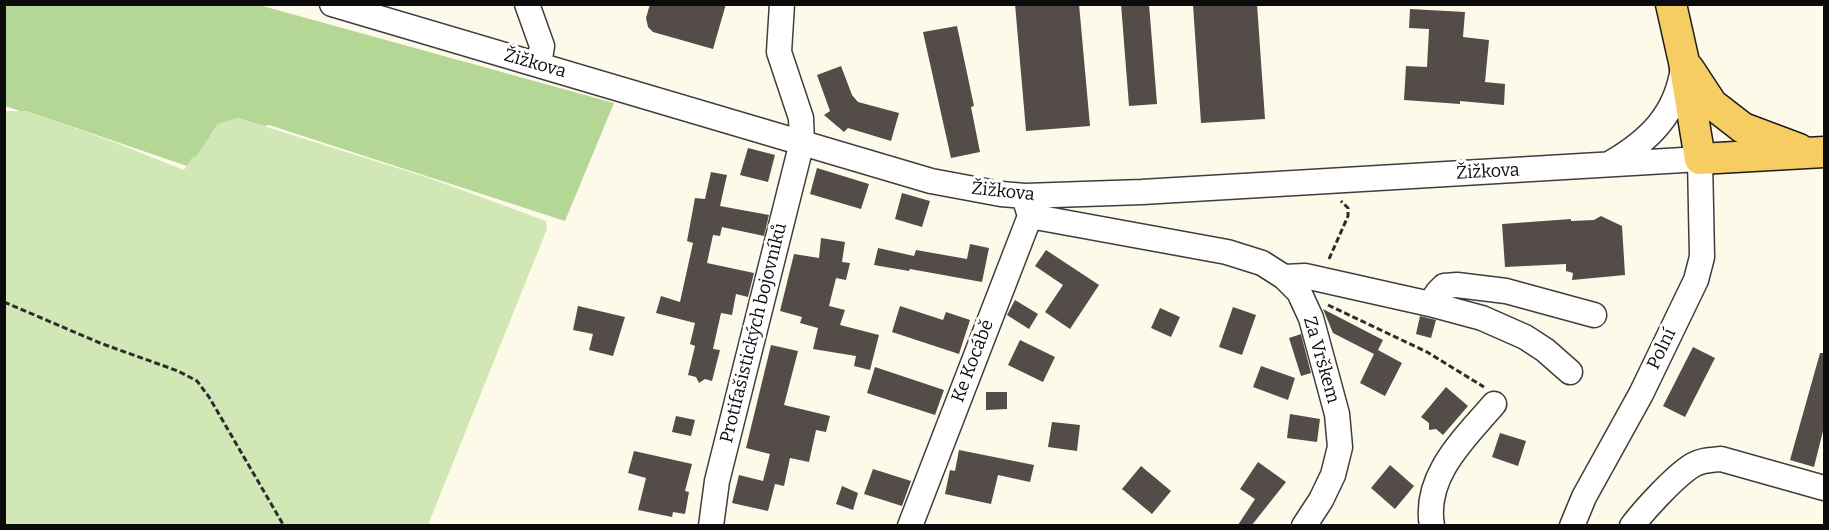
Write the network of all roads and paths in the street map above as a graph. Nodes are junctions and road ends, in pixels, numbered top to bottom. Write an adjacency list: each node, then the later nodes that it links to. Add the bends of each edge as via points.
1 (332, 4): 5 (street, Žižkova)
2 (527, 4): 7 (street, via 542,46)
3 (782, 4): 8 (street, Protifašistických bojovníků, via 779,52 801,118)
4 (1671, 4): 6 (main road)
5 (381, 11): 7 (street, Žižkova)
6 (1684, 62): 9 (main road, via 1712,104 1743,128 1780,143); 10 (main road); 11 (street, via 1673,104 1653,132)
7 (539, 65): 8 (street, Žižkova)
8 (802, 142): 13 (street, Žižkova, via 931,182 1001,194); 22 (street, Protifašistických bojovníků, via 717,480)
9 (1818, 152): 10 (main road)
10 (1700, 159): 11 (street, Žižkova); 26 (street, Polní, via 1702,257 1696,280)
11 (1607, 165): 12 (street, Žižkova)
12 (1315, 182): 13 (street, Žižkova, via 1142,192); 14 (path, via 1348,208 1348,216 1328,264 1316,267)
13 (1027, 206): 14 (street, via 1227,252 1262,263); 23 (street, Ke Kocábě)
14 (1296, 282): 16 (street); 19 (path, via 1427,352 1497,396); 24 (street, Za Vrškem, via 1311,318 1337,414 1340,447 1333,476)
15 (4, 302): 21 (path, via 197,381)
16 (1430, 304): 17 (street, via 1444,286 1457,285 1506,291); 18 (street, via 1482,318 1525,337)
17 (1594, 315)
18 (1570, 372)
19 (1494, 404): 25 (street, via 1439,476 1432,495)
20 (1824, 488): 27 (street, via 1721,459 1707,460 1678,477)
21 (284, 525)
22 (711, 525)
23 (910, 525)
24 (1304, 525)
25 (1432, 525)
26 (1572, 525)
27 (1632, 525)

